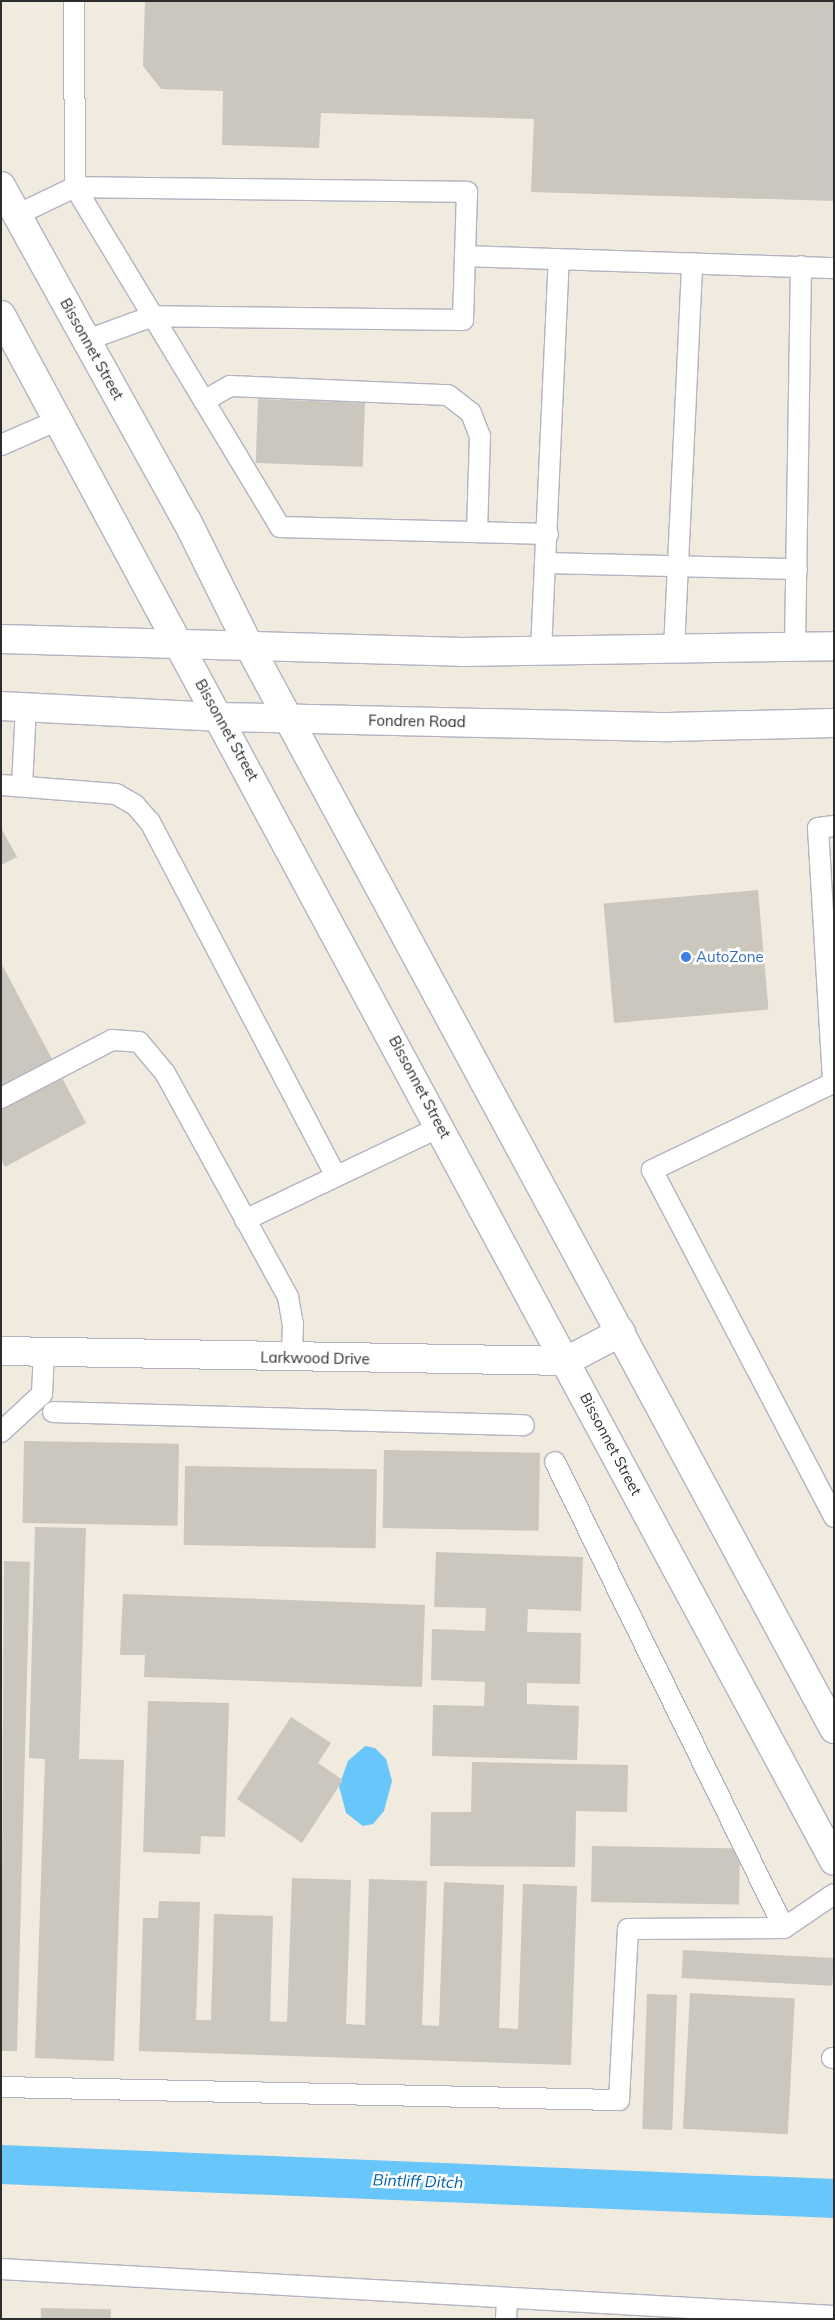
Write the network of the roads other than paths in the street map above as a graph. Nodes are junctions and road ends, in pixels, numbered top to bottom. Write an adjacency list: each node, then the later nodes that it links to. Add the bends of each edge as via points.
1 (74, 1): 3 (lane)
2 (1, 186): 4 (main road, Bissonnet Street)
3 (75, 187): 4 (lane); 5 (lane, via 468,192); 11 (lane)
4 (17, 215): 12 (main road, Bissonnet Street)
5 (465, 256): 6 (lane); 11 (lane, via 463,320)
6 (559, 259): 7 (lane); 17 (lane)
7 (692, 263): 8 (lane); 19 (lane)
8 (800, 266): 9 (lane); 20 (lane)
9 (834, 268)
10 (1, 315): 14 (main road, Bissonnet Street)
11 (153, 316): 12 (lane); 13 (lane)
12 (87, 340): 23 (main road, Bissonnet Street, via 187,520)
13 (204, 401): 16 (lane, via 280,527); 16 (lane, via 230,386 448,395 471,413 480,436)
14 (58, 420): 15 (lane); 22 (main road, Bissonnet Street)
15 (1, 444)
16 (477, 532): 17 (lane)
17 (548, 534): 18 (lane)
18 (546, 563): 19 (lane); 27 (lane)
19 (678, 566): 20 (lane); 26 (lane)
20 (797, 570): 25 (lane)
21 (1, 639): 22 (main road)
22 (180, 645): 23 (main road); 29 (main road, Bissonnet Street)
23 (249, 646): 27 (main road); 30 (main road, Bissonnet Street)
24 (834, 646): 25 (main road)
25 (794, 647): 26 (main road)
26 (674, 649): 27 (main road)
27 (541, 651)
28 (14, 706): 29 (main road, Fondren Road); 33 (lane)
29 (221, 717): 30 (main road, Fondren Road); 36 (main road, Bissonnet Street)
30 (290, 717): 31 (main road, Fondren Road, via 669,727); 39 (main road, Bissonnet Street)
31 (834, 723)
32 (1, 785): 33 (lane)
33 (22, 786): 37 (lane, via 116,794 150,822)
34 (834, 826): 48 (lane, via 818,828 833,1083 652,1170)
35 (1, 1098): 38 (lane, via 112,1040 139,1042 166,1073)
36 (442, 1126): 37 (lane); 43 (main road, Bissonnet Street)
37 (336, 1176): 38 (lane)
38 (246, 1220): 42 (lane, via 288,1297 293,1324)
39 (621, 1332): 43 (main road, Larkwood Drive); 49 (main road, Bissonnet Street)
40 (1, 1351): 41 (main road, Larkwood Drive)
41 (44, 1352): 42 (main road, Larkwood Drive); 46 (lane, via 42,1394)
42 (292, 1357): 43 (main road, Larkwood Drive)
43 (566, 1360): 50 (main road, Bissonnet Street)
44 (53, 1412): 45 (lane)
45 (524, 1425)
46 (1, 1432)
47 (555, 1462): 52 (lane)
48 (834, 1517)
49 (834, 1729)
50 (834, 1861)
51 (834, 1894): 52 (lane)
52 (784, 1928): 53 (lane, via 628,1929 619,2100)
53 (1, 2087)
54 (1, 2269): 55 (lane)
55 (507, 2309): 56 (lane)
56 (834, 2316)

